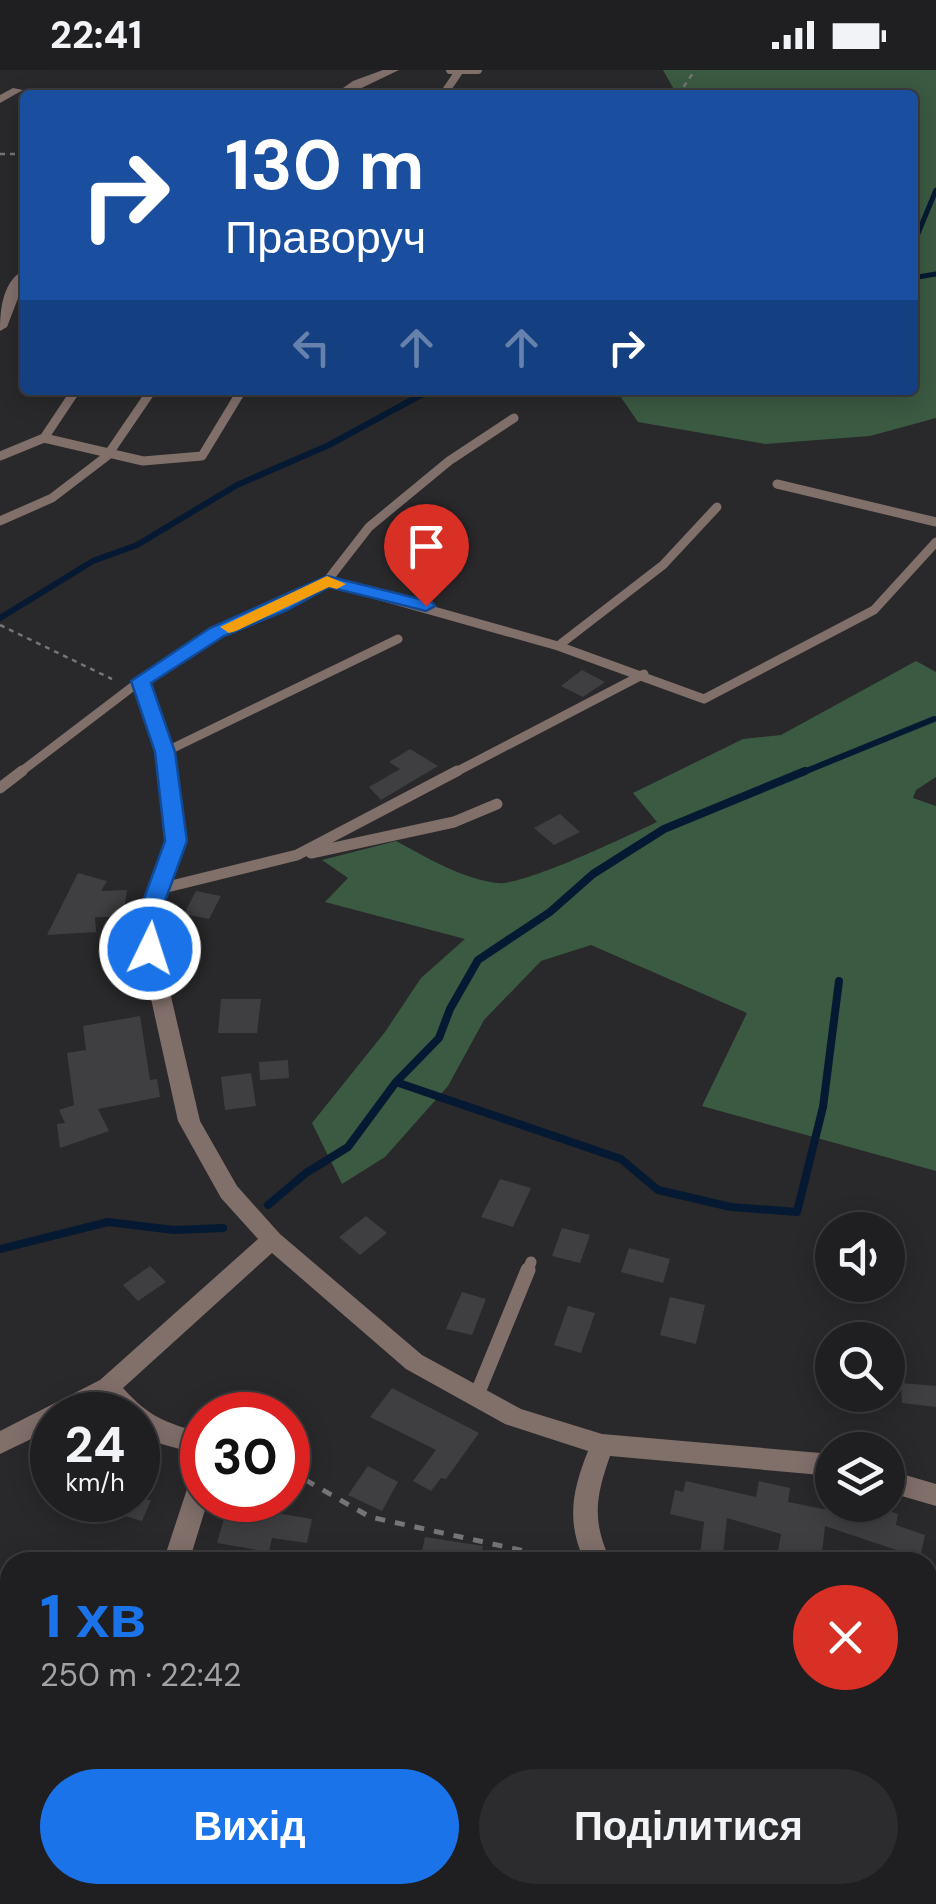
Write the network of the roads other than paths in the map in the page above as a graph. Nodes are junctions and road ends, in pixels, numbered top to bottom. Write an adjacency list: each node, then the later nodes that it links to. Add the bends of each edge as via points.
1 (393, 70): 5 (street)
2 (478, 70): 3 (lane)
3 (454, 71)
4 (17, 90): 6 (street)
5 (346, 90)
6 (0, 100)
7 (20, 278): 8 (street)
8 (0, 327)
9 (73, 395): 13 (lane)
10 (149, 395): 15 (lane)
11 (239, 395): 15 (lane, via 202,456 182,462)
12 (514, 418): 21 (lane, via 449,460 369,527)
13 (44, 438): 14 (lane); 15 (lane)
14 (0, 456)
15 (107, 456): 18 (lane, via 52,498)
16 (777, 484): 19 (lane)
17 (717, 507): 23 (lane, via 630,596)
18 (0, 521)
19 (936, 522)
20 (936, 542): 24 (lane, via 874,610 704,699)
21 (327, 581): 23 (lane); 25 (lane, via 217,632)
22 (398, 639): 26 (lane)
23 (558, 646): 24 (lane)
24 (644, 674): 29 (lane)
25 (135, 685): 26 (street); 27 (lane)
26 (165, 752): 30 (street, via 176,841)
27 (0, 788)
28 (497, 804): 29 (lane, via 454,822)
29 (297, 856): 30 (lane)
30 (158, 889): 31 (street, via 147,920 150,949 189,1121 228,1192)
31 (272, 1240): 33 (street); 36 (street, via 414,1362)
32 (531, 1262): 36 (lane)
33 (108, 1387): 34 (street); 35 (street)
34 (99, 1392)
35 (112, 1392)
36 (476, 1398): 39 (street)
37 (30, 1429): 38 (street)
38 (0, 1444)
39 (602, 1445): 40 (street); 45 (street, via 582,1506)
40 (815, 1464)
41 (905, 1486): 42 (street)
42 (936, 1495)
43 (189, 1522): 44 (street)
44 (179, 1552)
45 (593, 1552)

